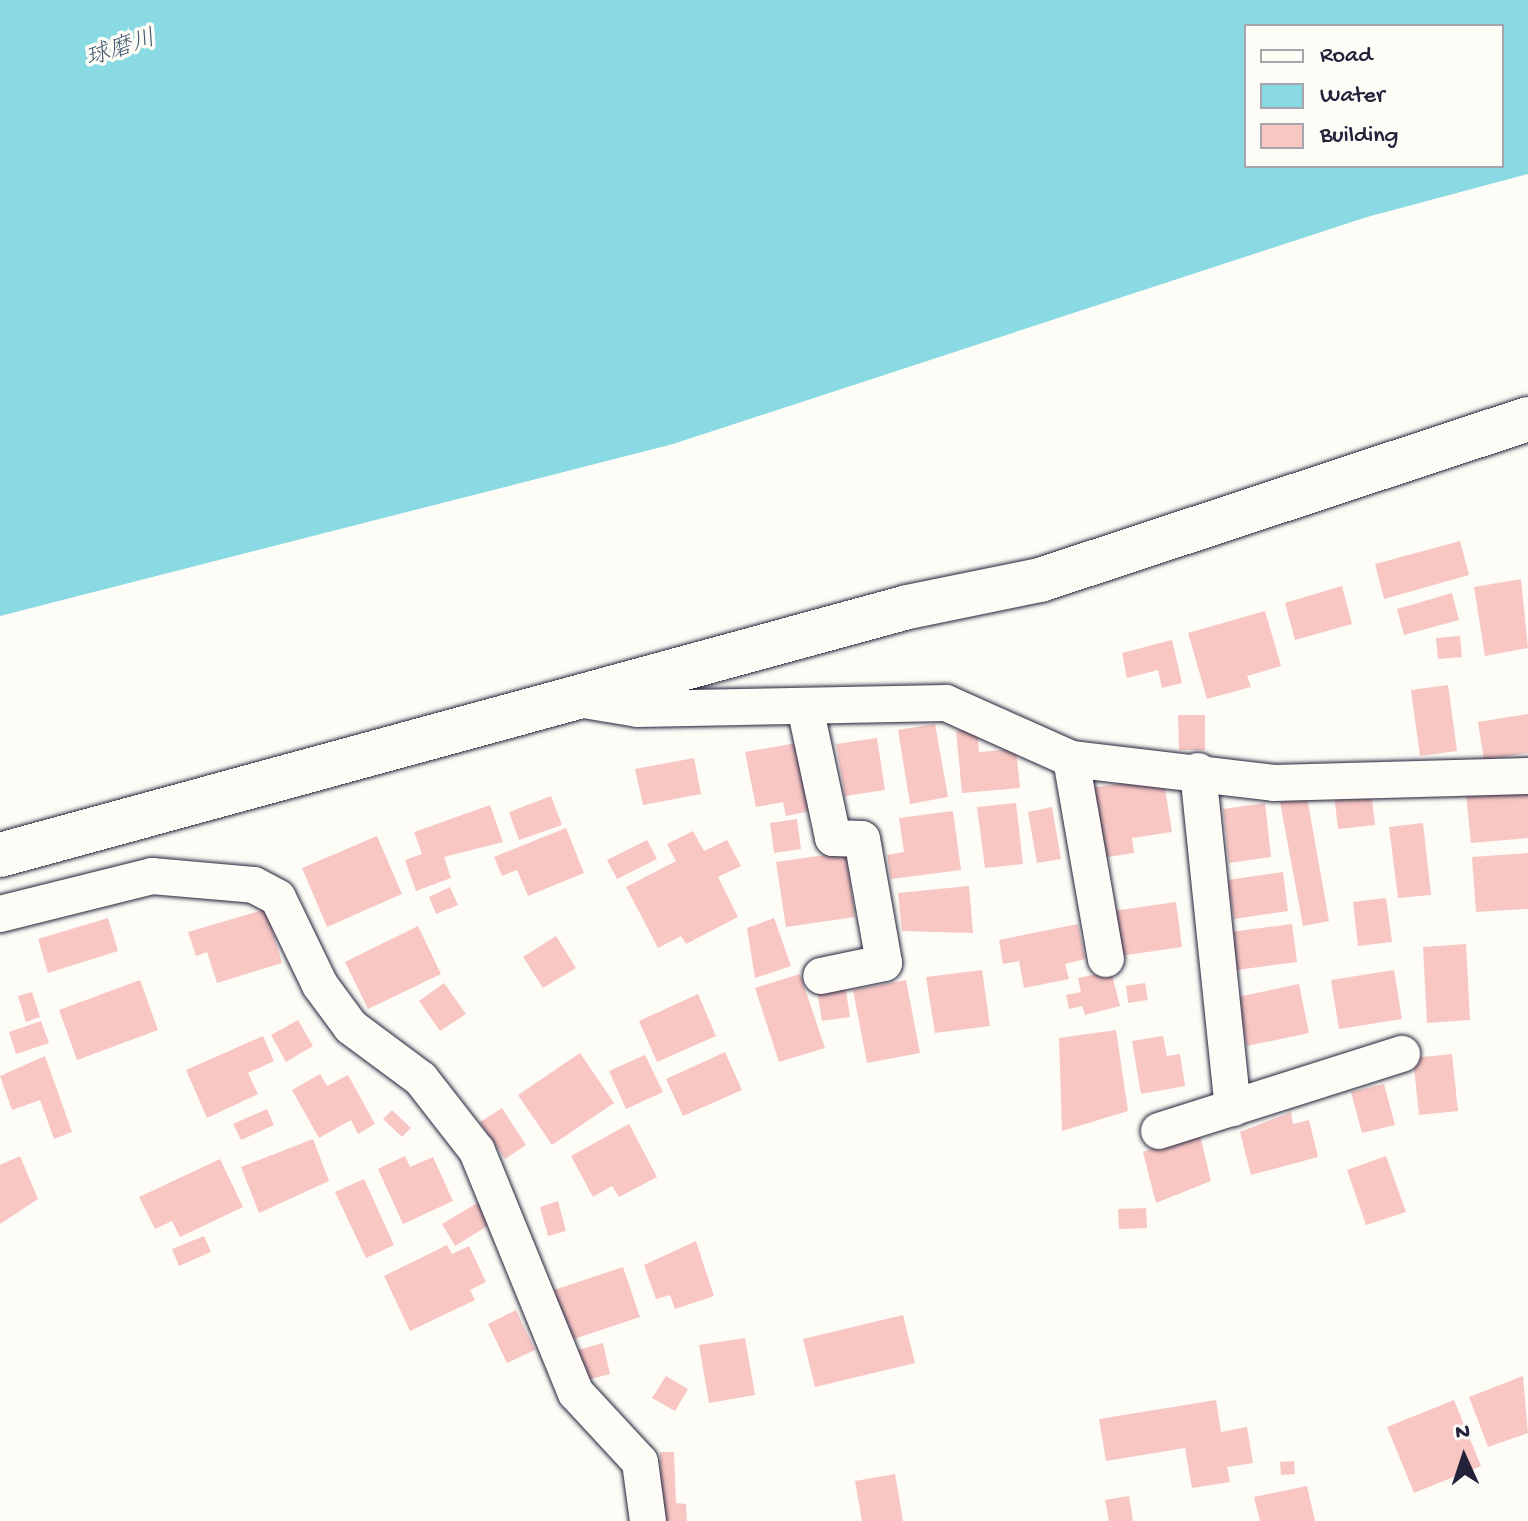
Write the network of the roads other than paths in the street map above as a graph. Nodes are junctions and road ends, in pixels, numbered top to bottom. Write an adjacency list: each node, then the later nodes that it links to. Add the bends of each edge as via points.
1 (1528, 419): 2 (street, via 1040,580 908,607)
2 (578, 699): 3 (street, via 638,709); 7 (street)
3 (805, 707): 4 (street, via 946,703); 10 (street, via 833,838 862,839 884,963)
4 (1071, 759): 5 (street); 9 (street)
5 (1198, 771): 6 (street, via 1274,783); 12 (street)
6 (1528, 776)
7 (0, 855)
8 (0, 914): 14 (street, via 152,876 254,885 278,898 320,985 351,1027 421,1079 477,1151 576,1393 640,1462)
9 (1106, 959)
10 (821, 976)
11 (1402, 1054): 12 (street)
12 (1233, 1108): 13 (street)
13 (1159, 1131)
14 (648, 1521)

